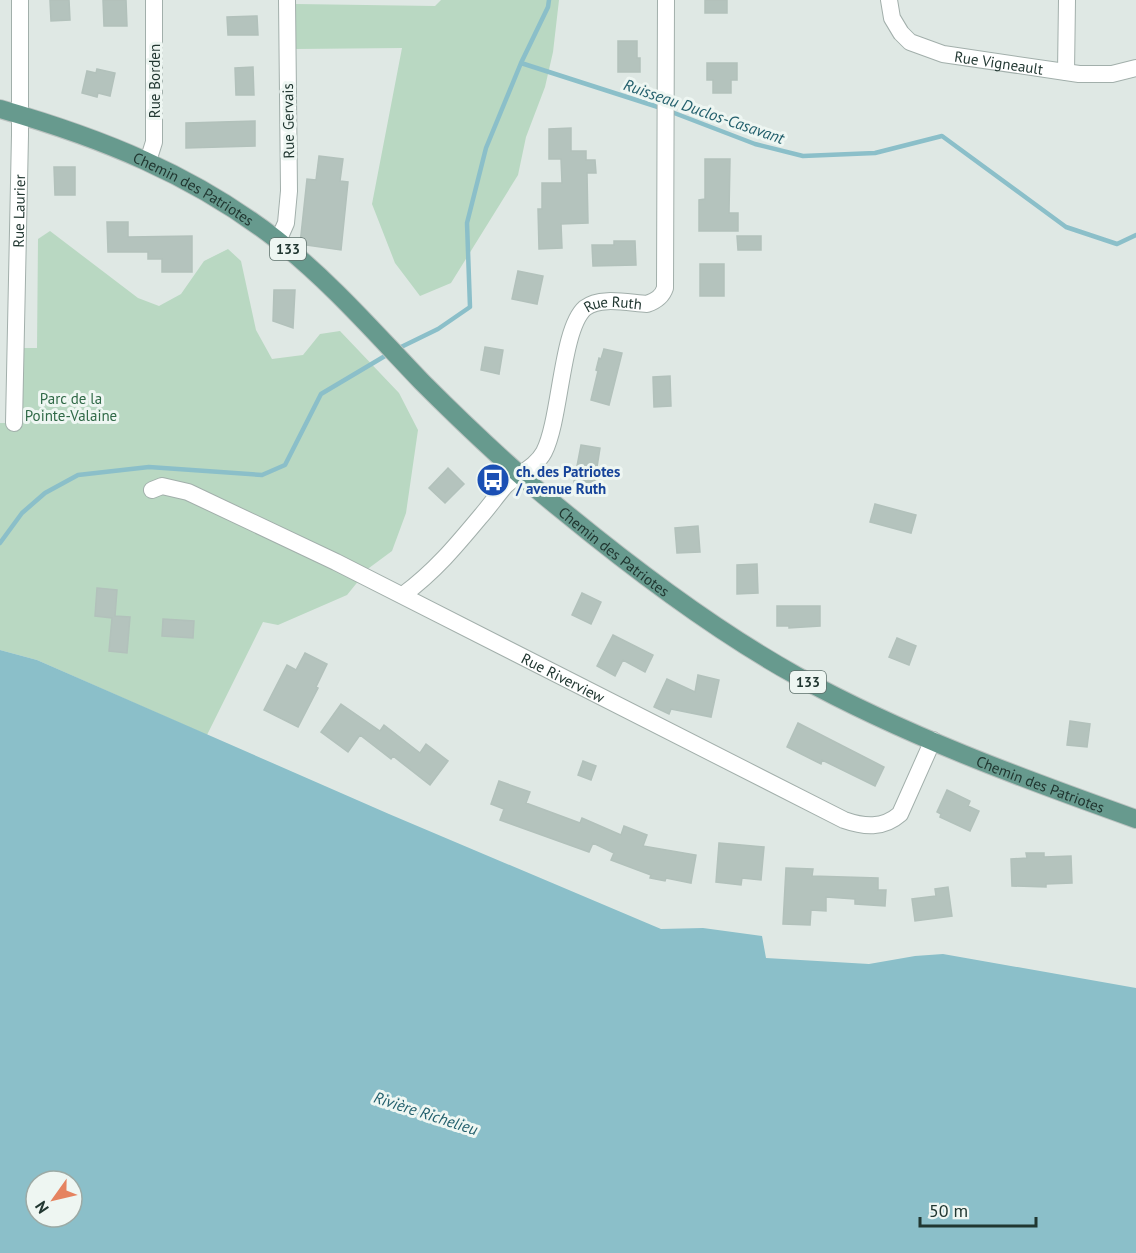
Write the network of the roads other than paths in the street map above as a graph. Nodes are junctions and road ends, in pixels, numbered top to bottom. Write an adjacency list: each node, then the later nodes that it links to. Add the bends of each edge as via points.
1 (20, 0): 10 (street, Rue Laurier)
2 (154, 0): 11 (street, Rue Borden, via 154,142)
3 (287, 0): 12 (street, Rue Gervais, via 289,191 286,223)
4 (666, 0): 14 (street, Rue Ruth, via 665,288 658,299 647,304 597,302 581,313 572,330 544,452)
5 (889, 0): 8 (street, Rue Vigneault, via 892,18 901,33 921,47 943,54)
6 (1067, 0): 8 (street)
7 (1136, 68): 8 (street, Rue Vigneault, via 1112,74)
8 (1066, 72)
9 (0, 110): 10 (main road, Chemin des Patriotes / 133)
10 (20, 115): 11 (main road, Chemin des Patriotes / 133, via 99,140); 13 (street, Rue Laurier)
11 (148, 161): 12 (main road, Chemin des Patriotes / 133, via 220,200)
12 (278, 241): 14 (main road, Chemin des Patriotes / 133, via 320,277 457,417)
13 (14, 423)
14 (520, 475): 16 (street, Rue Ruth, via 506,486 442,562); 17 (main road, Chemin des Patriotes / 133, via 616,553 750,648 834,695)
15 (152, 490): 16 (street, Rue Riverview, via 162,486 188,492)
16 (403, 595): 17 (street, Rue Riverview, via 858,825 883,824 900,814)
17 (933, 740): 18 (main road, Chemin des Patriotes / 133)
18 (1136, 819)

